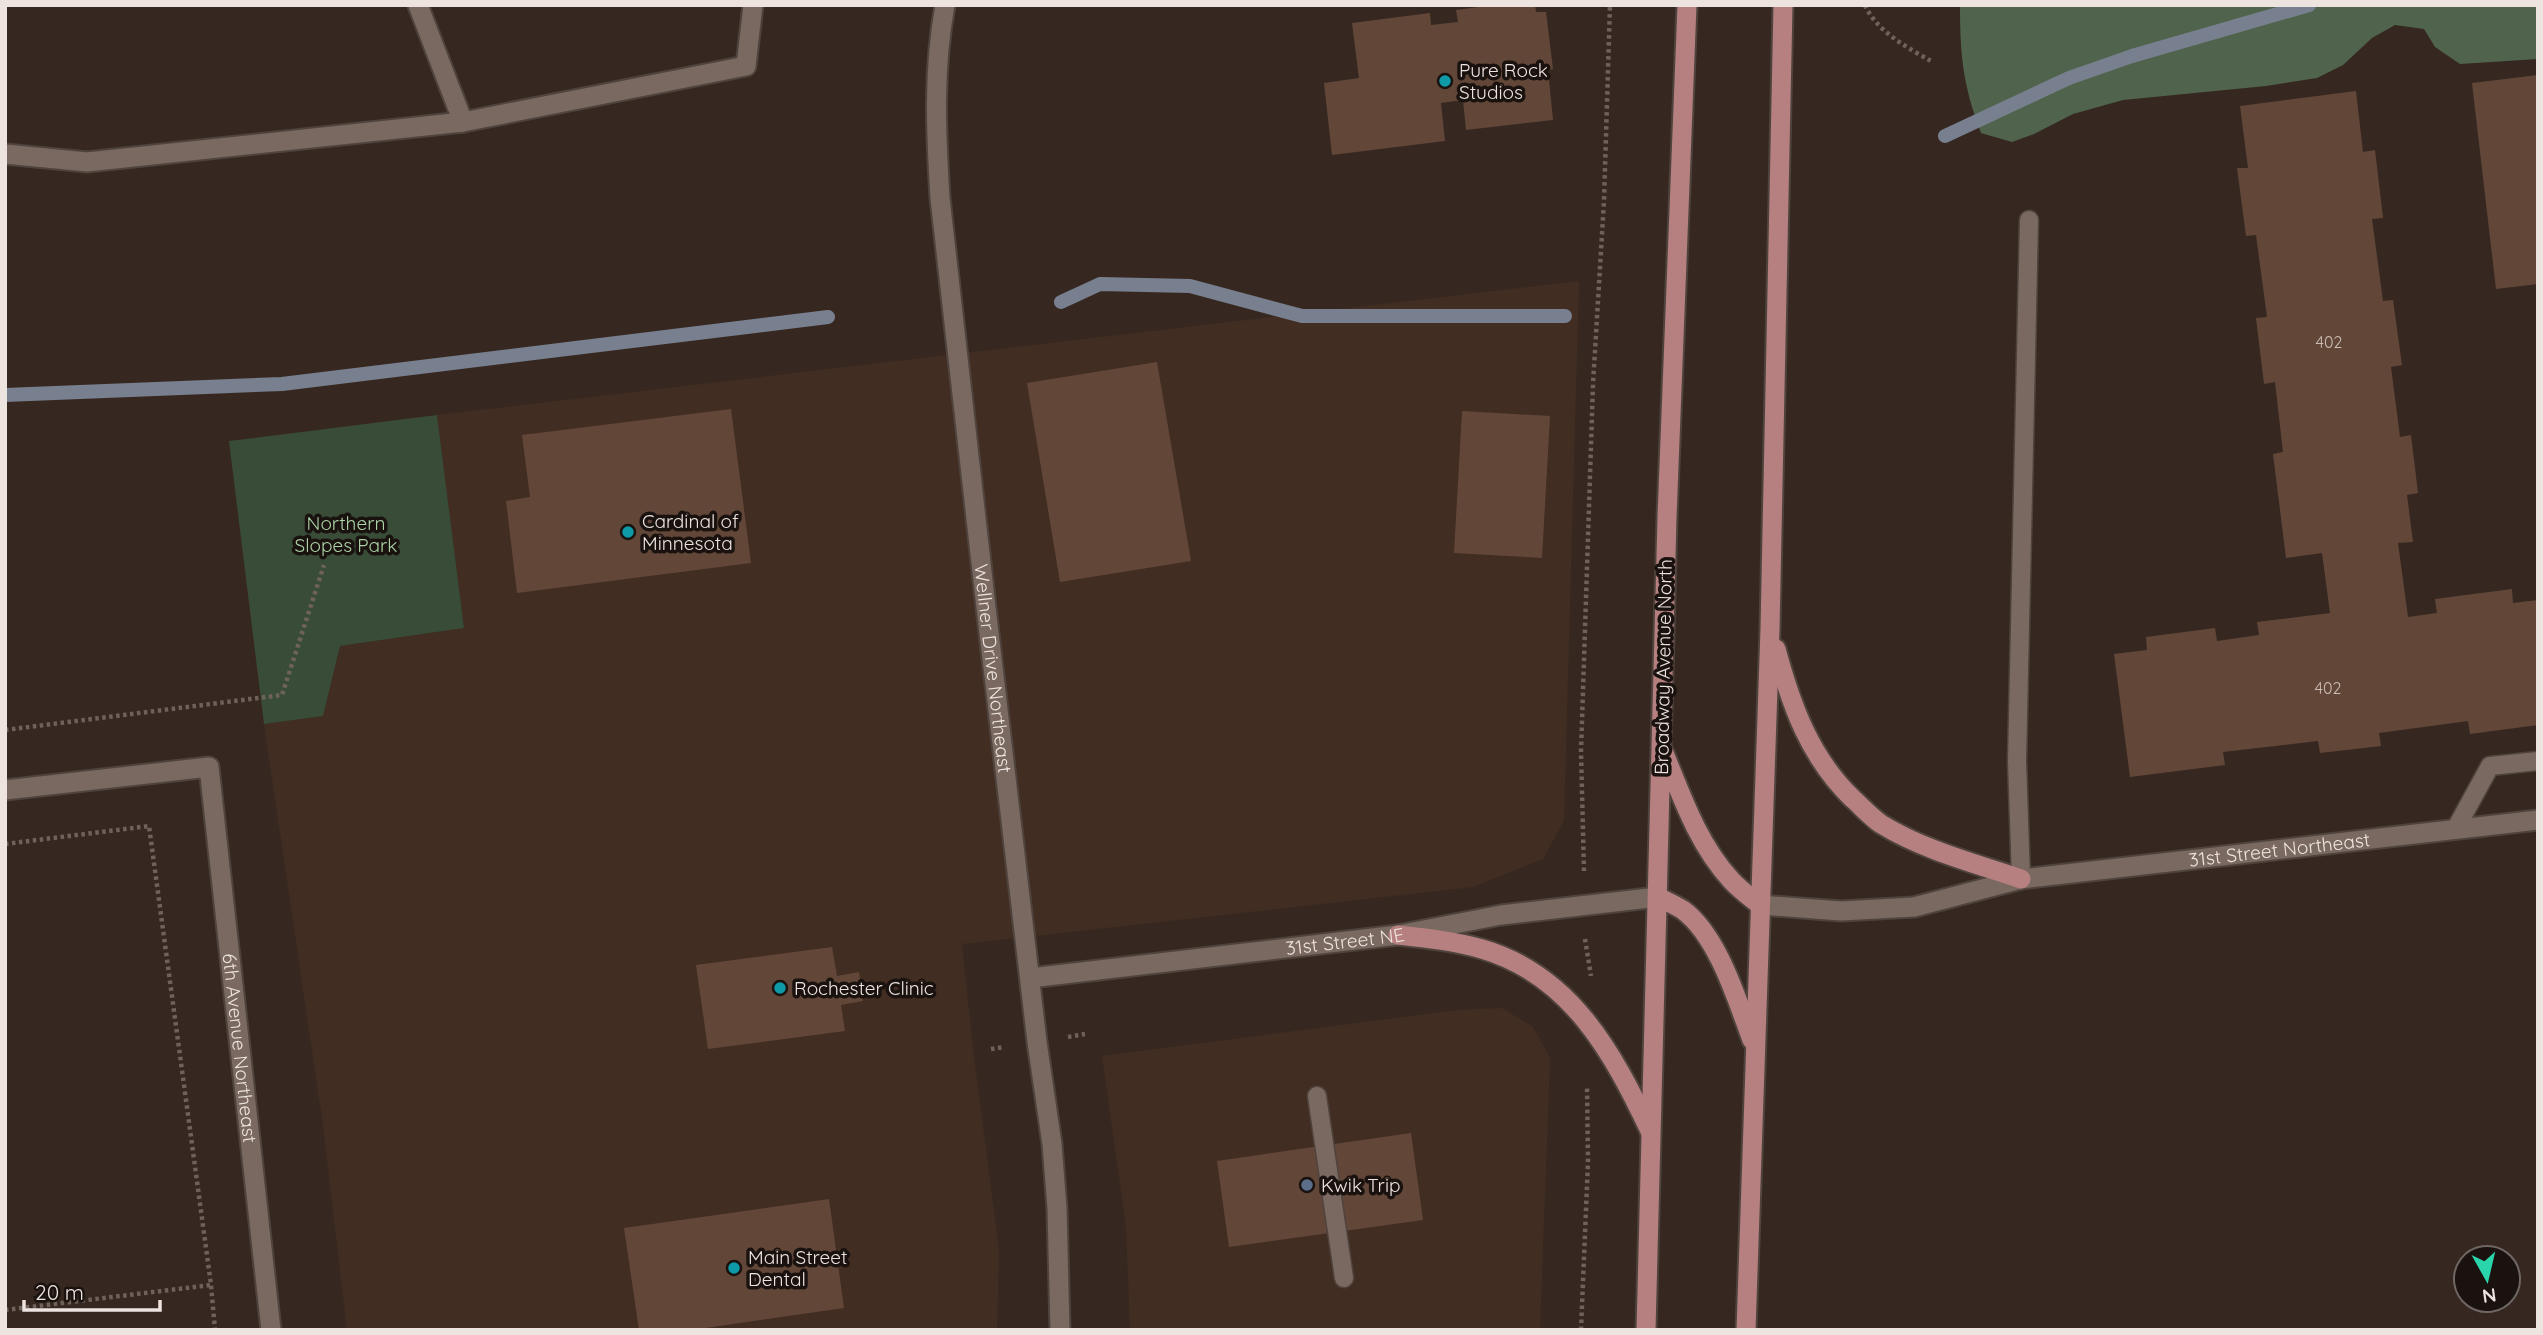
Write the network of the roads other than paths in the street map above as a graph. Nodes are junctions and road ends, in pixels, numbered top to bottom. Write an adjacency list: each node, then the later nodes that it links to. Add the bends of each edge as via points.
1 (418, 5): 6 (street)
2 (753, 5): 6 (street, via 746,66)
3 (945, 5): 19 (street, Wellner Drive Northeast, via 936,81 940,198)
4 (1687, 5): 10 (main road, Broadway Avenue North)
5 (1783, 5): 9 (main road)
6 (463, 122): 7 (street, via 87,162)
7 (5, 155)
8 (2029, 220): 15 (lane, via 2017,761)
9 (1770, 629): 15 (main road, via 1802,730 1841,788 1881,824 1903,835); 17 (main road)
10 (1661, 746): 16 (main road, Broadway Avenue North); 17 (main road, via 1710,853 1731,880)
11 (2538, 761): 14 (lane, via 2490,766)
12 (5, 790): 24 (street, 6th Avenue Northeast, via 209,766)
13 (2538, 820): 14 (street, 31st Street Northeast)
14 (2455, 830): 15 (street, 31st Street Northeast)
15 (2021, 878): 17 (street, 31st Street Northeast, via 1914,907 1840,911)
16 (1658, 897): 18 (street, 31st Street NE, via 1502,915); 20 (main road, via 1683,910 1712,946); 22 (main road, Broadway Avenue North)
17 (1760, 905): 20 (main road)
18 (1398, 935): 19 (street, 31st Street NE); 22 (main road, via 1484,950 1548,982 1591,1027 1623,1075)
19 (1030, 978): 25 (street, Wellner Drive Northeast, via 1052,1144)
20 (1755, 1048): 27 (main road)
21 (1317, 1096): 23 (lane)
22 (1652, 1136): 26 (main road, Broadway Avenue North)
23 (1344, 1278)
24 (271, 1330)
25 (1060, 1330)
26 (1646, 1330)
27 (1746, 1330)

